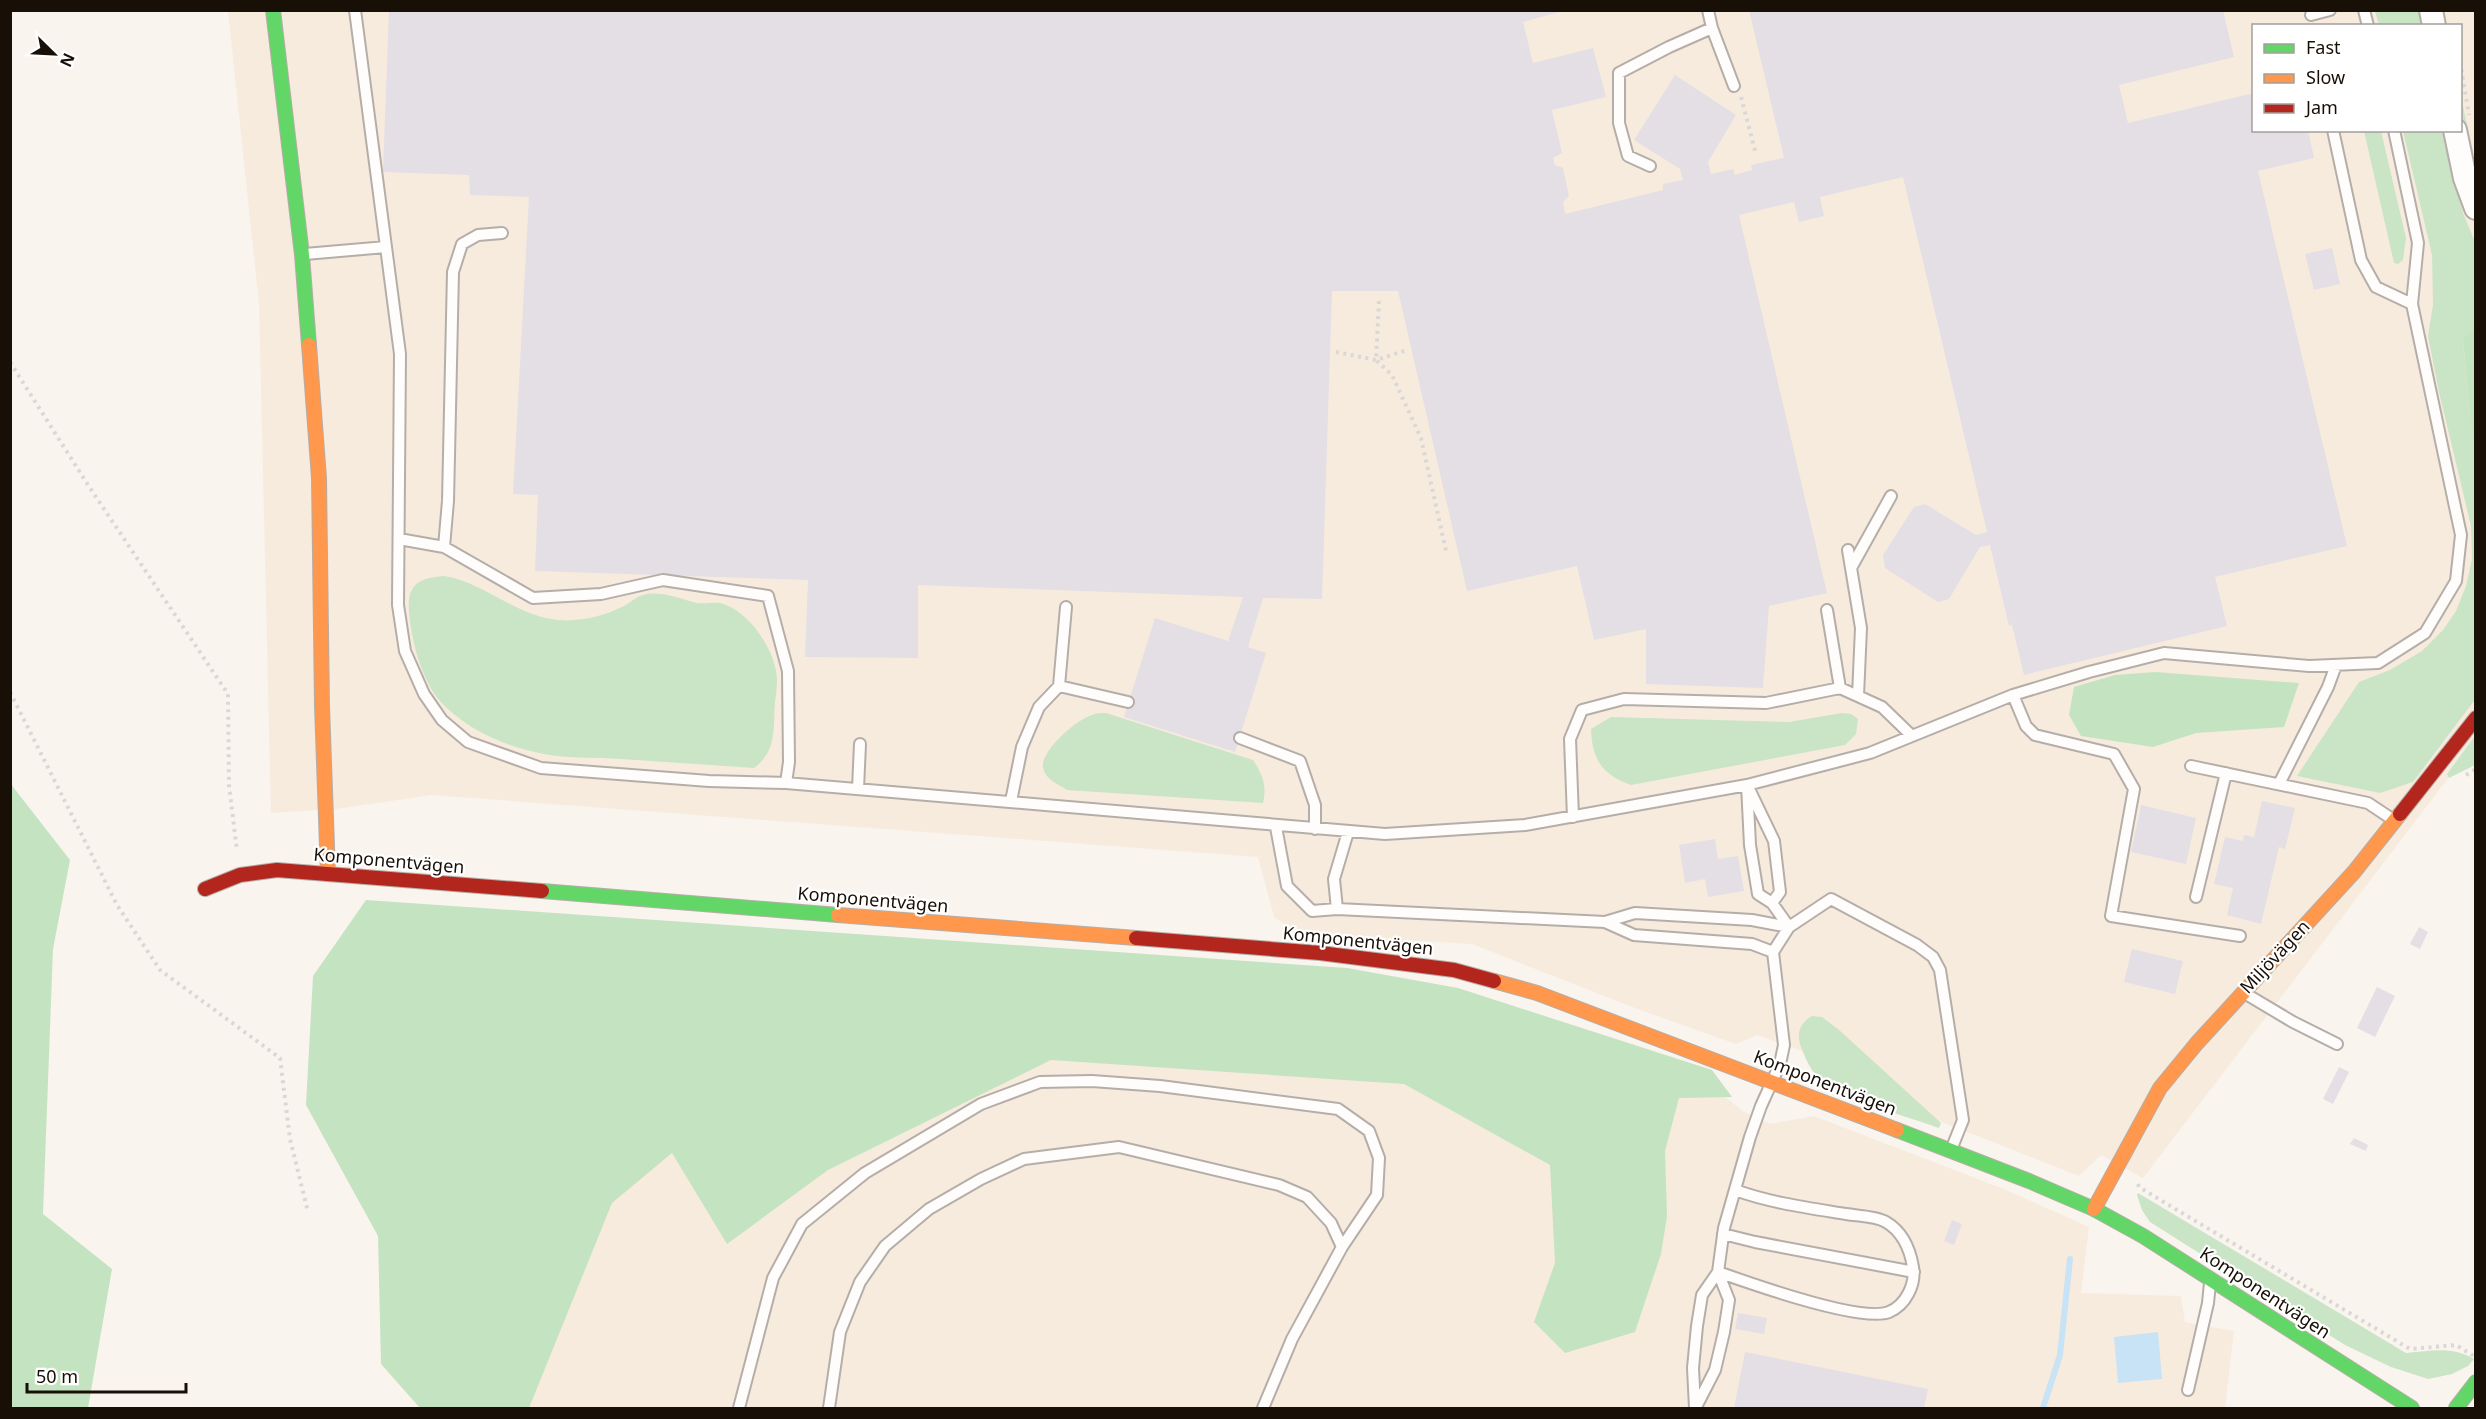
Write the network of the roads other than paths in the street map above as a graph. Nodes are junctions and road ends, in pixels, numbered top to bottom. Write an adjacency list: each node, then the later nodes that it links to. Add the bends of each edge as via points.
1 (273, 10): 15 (street)
2 (355, 10): 14 (lane)
3 (1708, 10): 6 (lane)
4 (2330, 10): 5 (lane)
5 (2310, 17)
6 (1712, 28): 7 (lane); 11 (lane, via 1619,73 1619,123 1629,156)
7 (1734, 86)
8 (2462, 123): 12 (street, via 2464,178)
9 (2333, 132): 16 (lane, via 2361,260 2376,287)
10 (2394, 132): 16 (lane, via 2418,243)
11 (1650, 166)
12 (2475, 208)
13 (502, 233): 19 (lane, via 478,235 462,244 453,272)
14 (386, 247): 15 (lane); 18 (lane, via 400,354)
15 (302, 255): 46 (street, via 319,478)
16 (2412, 304): 24 (lane, via 2461,535 2456,581 2425,633 2378,663)
17 (1891, 496): 21 (lane)
18 (399, 539): 19 (lane); 36 (lane, via 398,604 405,651 424,694 442,720 468,742 541,768)
19 (444, 548): 36 (lane, via 533,598 601,594 663,580 768,596 788,671)
20 (1848, 550): 21 (lane)
21 (1851, 568): 28 (lane, via 1861,628)
22 (1066, 607): 25 (lane)
23 (1827, 610): 26 (lane)
24 (2336, 665): 27 (lane, via 2309,666 2164,652); 37 (lane)
25 (1059, 686): 29 (lane); 40 (lane, via 1039,707 1022,747)
26 (1840, 688): 28 (lane); 41 (lane, via 1766,703 1623,699 1582,711 1570,739)
27 (2013, 695): 31 (lane); 53 (lane, via 2026,726 2036,735 2114,754 2134,789 2111,916)
28 (1858, 696): 31 (lane, via 1882,707)
29 (1128, 702)
30 (2475, 718): 42 (street, Miljövägen)
31 (1912, 736): 38 (lane, via 1870,753)
32 (1240, 738): 44 (lane, via 1300,761 1315,805)
33 (860, 744): 39 (lane)
34 (2191, 766): 35 (lane)
35 (2226, 773): 37 (lane); 48 (lane)
36 (786, 783): 39 (lane)
37 (2279, 784): 42 (lane, via 2368,803)
38 (1747, 785): 41 (lane); 49 (lane, via 1750,845 1758,894); 49 (lane, via 1774,840 1780,892)
39 (858, 789): 40 (lane)
40 (1011, 801): 43 (lane)
41 (1574, 817): 45 (lane, via 1495,828 1385,834)
42 (2395, 821): 55 (street, Miljövägen, via 2354,872)
43 (1276, 827): 44 (lane); 50 (lane, via 1287,886 1312,912)
44 (1315, 829): 45 (lane)
45 (1348, 832): 50 (lane, via 1334,879)
46 (328, 874): 47 (street, Komponentvägen, via 277,870 240,876); 57 (street, Komponentvägen, via 1320,953 1455,970 1537,993)
47 (205, 889)
48 (2196, 897)
49 (1772, 903): 52 (lane)
50 (1338, 909): 51 (lane)
51 (1605, 922): 52 (lane, via 1635,913 1752,920); 54 (lane, via 1634,935 1752,944)
52 (1789, 927): 54 (lane); 58 (lane, via 1831,899 1933,957 1940,970 1963,1120)
53 (2240, 936)
54 (1773, 952): 57 (lane, via 1784,1045)
55 (2243, 992): 56 (lane); 60 (street, Miljövägen, via 2160,1088)
56 (2337, 1044)
57 (1773, 1082): 58 (street, Komponentvägen); 59 (lane, via 1761,1106)
58 (1951, 1150): 60 (street, Komponentvägen)
59 (1735, 1190): 61 (lane); 64 (lane, via 1768,1201 1885,1221 1903,1236)
60 (2094, 1209): 65 (street, Komponentvägen)
61 (1723, 1234): 63 (lane); 64 (lane)
62 (1342, 1247): 68 (lane, via 1377,1196 1379,1158 1369,1131 1338,1109 1160,1086 1040,1082 981,1104 865,1173 802,1224 773,1278); 69 (lane, via 1331,1223 1307,1197 1279,1185 1119,1146 1024,1159 929,1209 885,1246 860,1282 840,1332); 70 (lane, via 1292,1340)
63 (1718, 1272): 64 (lane, via 1779,1294 1866,1314 1889,1312 1904,1301); 71 (lane, via 1702,1295 1693,1368); 71 (lane, via 1729,1300 1724,1332 1715,1370)
64 (1914, 1272)
65 (2210, 1279): 66 (lane); 72 (street, Komponentvägen)
66 (2188, 1390)
67 (2473, 1391): 73 (street)
68 (739, 1408)
69 (829, 1408)
70 (1263, 1408)
71 (1696, 1408)
72 (2412, 1408)
73 (2456, 1408)

